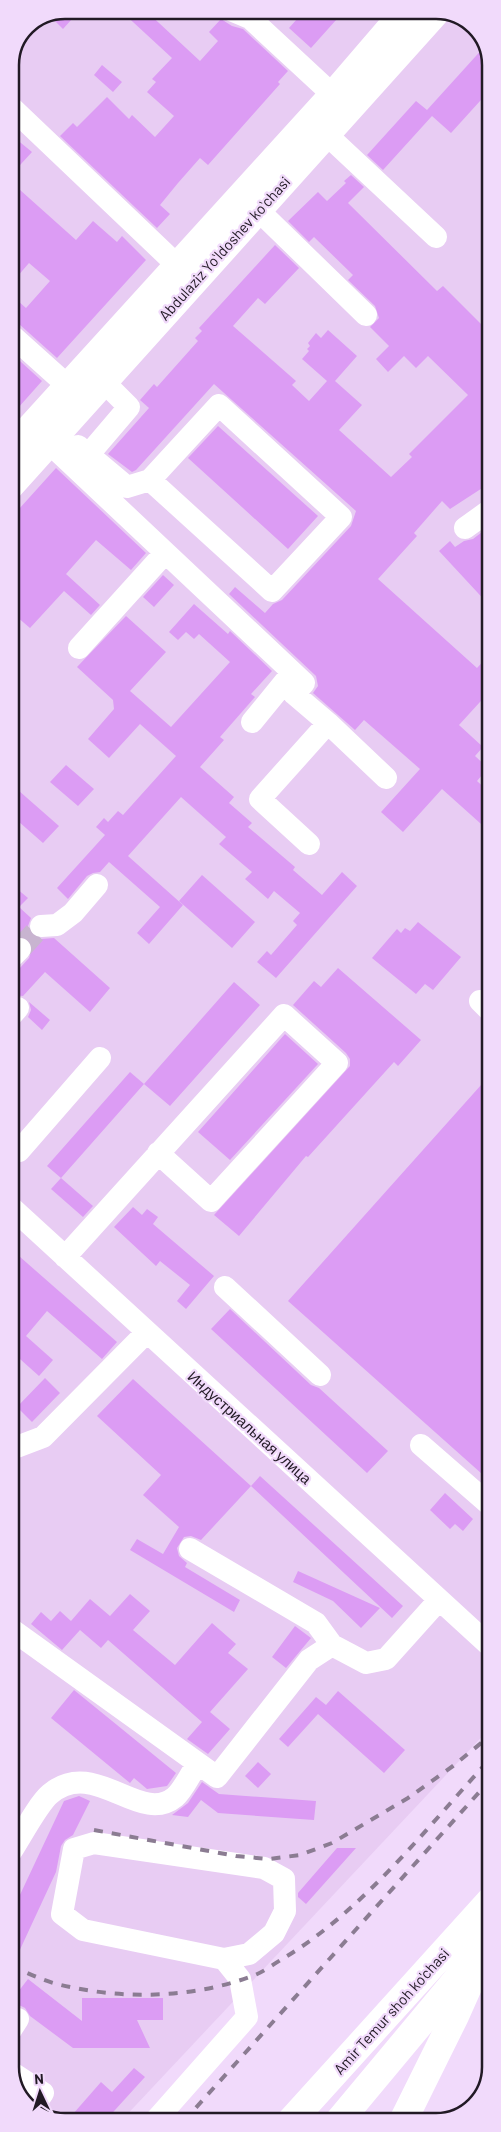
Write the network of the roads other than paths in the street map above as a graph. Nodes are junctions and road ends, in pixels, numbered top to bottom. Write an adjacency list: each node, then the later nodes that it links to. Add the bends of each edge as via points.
1 (251, 19): 3 (street)
2 (405, 23): 3 (main road, Abdulaziz Yoʻldoshev koʻchasi); 5 (main road, Abdulaziz Yoʻldoshev koʻchasi)
3 (333, 95): 8 (main road, Abdulaziz Yoʻldoshev koʻchasi)
4 (19, 115): 8 (street)
5 (326, 134): 6 (main road, Abdulaziz Yoʻldoshev koʻchasi); 7 (street)
6 (258, 210): 9 (street); 11 (main road, Abdulaziz Yoʻldoshev koʻchasi)
7 (436, 237)
8 (178, 266): 12 (main road, Abdulaziz Yoʻldoshev koʻchasi)
9 (366, 315)
10 (19, 342): 12 (street)
11 (104, 382): 14 (main road, Abdulaziz Yoʻldoshev koʻchasi); 15 (street, via 129,407)
12 (68, 386): 13 (main road, Abdulaziz Yoʻldoshev koʻchasi)
13 (19, 440)
14 (54, 447): 15 (street, via 78,446); 16 (main road, Abdulaziz Yoʻldoshev koʻchasi); 20 (street)
15 (89, 454): 17 (street, via 127,487)
16 (19, 478)
17 (150, 480): 17 (street, via 219,405 341,517 272,591)
18 (482, 516): 19 (street)
19 (464, 528)
20 (165, 553): 21 (street); 22 (street)
21 (79, 648)
22 (292, 673): 23 (street); 24 (street, via 304,684 294,694)
23 (252, 722)
24 (328, 723): 25 (street); 26 (street, via 260,799)
25 (386, 778)
26 (310, 844)
27 (97, 885): 28 (street, via 73,913 57,925)
28 (41, 926)
29 (100, 1058): 30 (street)
30 (19, 1146)
31 (158, 1153): 31 (street, via 284,1015 337,1063 211,1201); 33 (street)
32 (19, 1214): 33 (street, Индустриальная улица)
33 (65, 1257): 35 (street, Индустриальная улица)
34 (225, 1287): 36 (street)
35 (147, 1332): 37 (street, via 43,1437); 41 (street, Индустриальная улица)
36 (320, 1374)
37 (19, 1443)
38 (421, 1445): 39 (street)
39 (482, 1498)
40 (190, 1549): 44 (street, via 316,1623)
41 (439, 1600): 42 (street, Индустриальная улица); 44 (street, via 386,1658 366,1663)
42 (482, 1633)
43 (19, 1635): 45 (street)
44 (332, 1645): 45 (street, via 309,1660 217,1778)
45 (197, 1765): 46 (street, via 175,1797 157,1805 125,1797 97,1784 70,1782 49,1795)
46 (19, 1840)
47 (482, 1910): 54 (main road, Amir Temur shoh ko'chasi)
48 (482, 1949): 55 (main road, Amir Temur shoh ko'chasi)
49 (482, 1956): 56 (main road)
50 (224, 1960): 50 (street, via 83,1930 62,1914 74,1848 94,1842 264,1868 284,1879 285,1911 274,1934 249,1954); 53 (street, via 240,1979 247,2017)
51 (20, 2078): 52 (street, via 43,2093)
52 (36, 2103)
53 (162, 2113)
54 (298, 2113)
55 (346, 2113)
56 (407, 2113)

